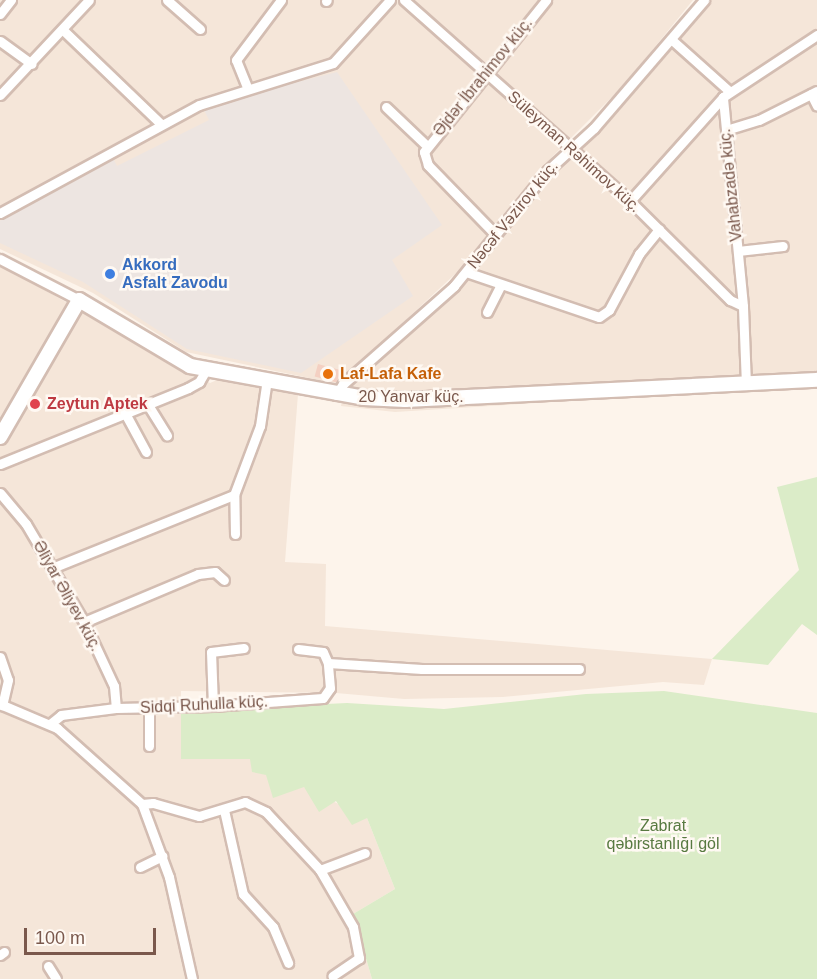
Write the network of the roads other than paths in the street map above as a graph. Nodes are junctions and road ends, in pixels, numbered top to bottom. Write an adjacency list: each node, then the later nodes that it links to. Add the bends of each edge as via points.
1 (11, 0): 9 (street)
2 (89, 0): 11 (street)
3 (167, 0): 10 (street)
4 (281, 0): 17 (street, via 236,60)
5 (390, 0): 17 (street, via 333,63)
6 (404, 0): 16 (street, Süleyman Rəhimov küç.)
7 (546, 0): 16 (street, Əjdər İbrahimov küç.)
8 (704, 0): 13 (street, Nəcəf Vəzirov küç.)
9 (0, 14)
10 (200, 28)
11 (63, 30): 15 (street); 23 (street)
12 (817, 35): 19 (street)
13 (672, 40): 19 (street); 26 (street, Nəcəf Vəzirov küç.)
14 (0, 41): 15 (street)
15 (32, 64): 20 (street)
16 (487, 74): 25 (street, Əjdər İbrahimov küç.); 26 (street, Süleyman Rəhimov küç.)
17 (247, 87): 23 (street)
18 (814, 92): 21 (street); 24 (street, via 759,120)
19 (726, 93): 24 (street, Vahabzadə küç.); 27 (street)
20 (0, 95)
21 (817, 106)
22 (386, 107): 25 (street)
23 (161, 124): 28 (street)
24 (726, 130): 32 (street, Vahabzadə küç.)
25 (427, 146): 30 (street, Əjdər İbrahimov küç., via 424,159 428,165)
26 (572, 149): 27 (street, Süleyman Rəhimov küç.); 30 (street, Nəcəf Vəzirov küç., via 548,170)
27 (630, 201): 29 (street, Süleyman Rəhimov küç.)
28 (0, 213)
29 (659, 229): 35 (street, via 639,254 609,310 600,317); 37 (street, Süleyman Rəhimov küç., via 730,300)
30 (496, 235): 34 (street, Nəcəf Vəzirov küç.)
31 (783, 246): 32 (street)
32 (738, 251): 37 (street, Vahabzadə küç.)
33 (0, 259): 36 (street, 20 Yanvar küç.)
34 (466, 272): 35 (street); 43 (street, Nəcəf Vəzirov küç.)
35 (500, 287): 38 (street)
36 (79, 300): 39 (street, 20 Yanvar küç., via 171,357); 47 (street)
37 (743, 306): 42 (street, Vahabzadə küç.)
38 (487, 312)
39 (206, 370): 40 (street, 20 Yanvar küç.); 44 (street, via 199,382)
40 (267, 379): 43 (street, 20 Yanvar küç.); 51 (street, via 260,426)
41 (817, 380): 42 (street, 20 Yanvar küç.)
42 (746, 386): 43 (street, 20 Yanvar küç., via 405,400)
43 (336, 394)
44 (148, 405): 45 (street); 46 (street)
45 (126, 415): 48 (street); 49 (street)
46 (167, 436)
47 (0, 437)
48 (146, 452)
49 (0, 464)
50 (0, 493): 53 (street, Əliyar Əliyev küç., via 15,507)
51 (234, 495): 52 (street); 53 (street, via 222,496)
52 (235, 534)
53 (52, 568): 55 (street, Əliyar Əliyev küç.)
54 (224, 580): 55 (street, via 215,572 198,574)
55 (84, 622): 63 (street, Əliyar Əliyev küç., via 114,686)
56 (244, 648): 62 (street, via 211,652)
57 (298, 649): 59 (street, via 323,652)
58 (0, 657): 61 (street, via 8,680)
59 (328, 663): 60 (street, via 422,669); 62 (street, Sidqi Ruhulla küç., via 330,688 323,698)
60 (579, 669)
61 (1, 704): 65 (street)
62 (213, 706): 64 (street, Sidqi Ruhulla küç.)
63 (116, 708): 64 (street, Sidqi Ruhulla küç.); 65 (street, Sidqi Ruhulla küç., via 61,715)
64 (149, 709): 66 (street)
65 (50, 724): 67 (street)
66 (149, 746)
67 (142, 804): 68 (street, via 153,802 199,816); 70 (street)
68 (224, 810): 72 (street, via 245,802 254,804); 73 (street, via 243,894 273,927)
69 (364, 854): 72 (street)
70 (163, 856): 71 (street); 77 (street)
71 (140, 867)
72 (320, 870): 75 (street, via 347,912 360,950 353,963)
73 (288, 963)
74 (48, 966): 76 (street)
75 (332, 975)
76 (56, 979)
77 (192, 979)

